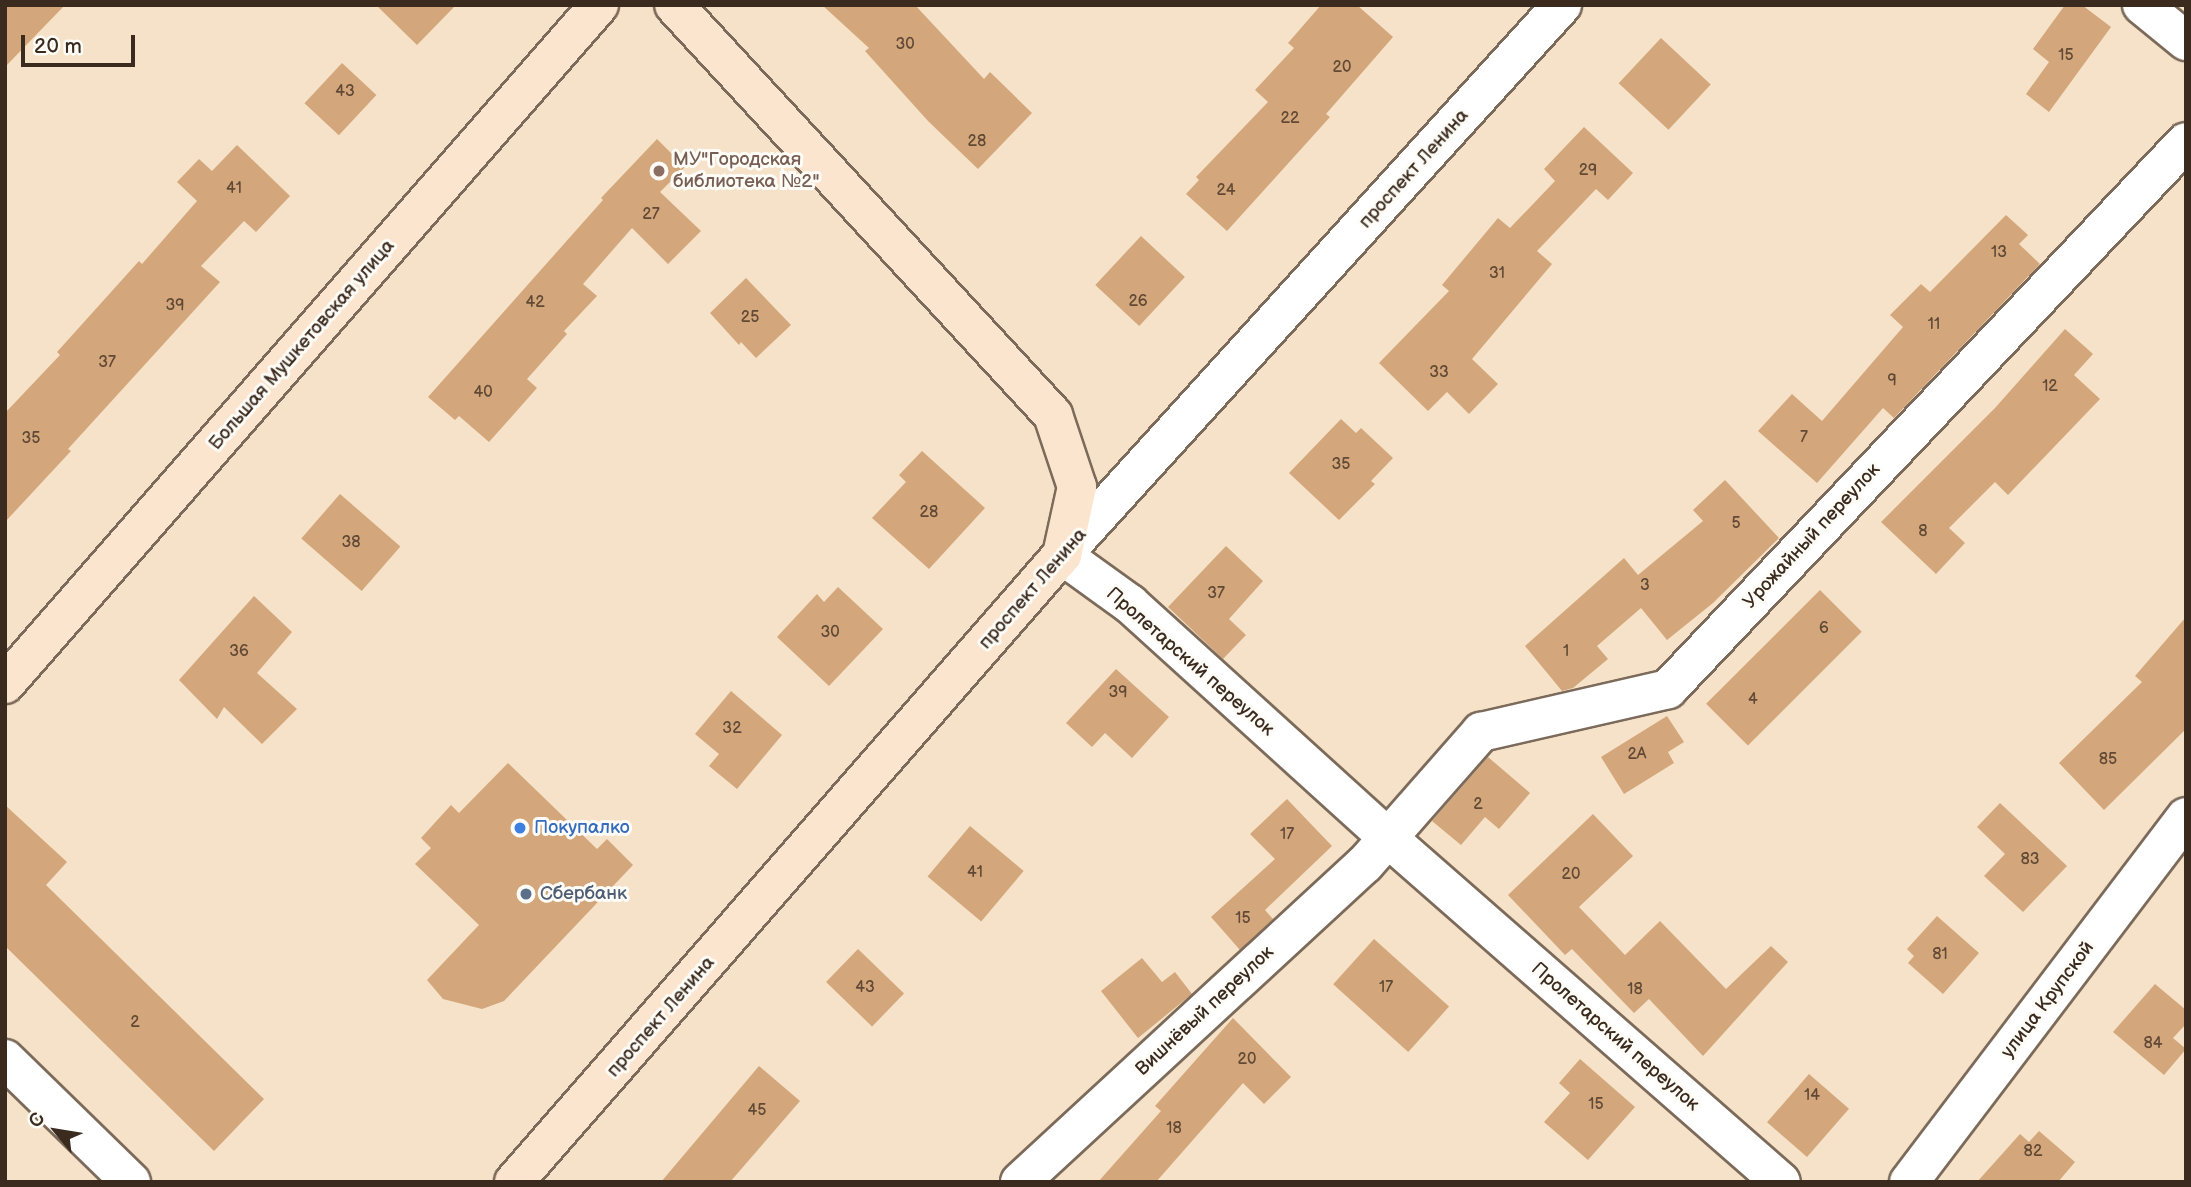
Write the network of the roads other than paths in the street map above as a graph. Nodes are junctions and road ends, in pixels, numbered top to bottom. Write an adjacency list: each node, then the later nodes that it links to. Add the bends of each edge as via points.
1 (599, 5): 8 (main road, Большая Мушкетовская улица)
2 (674, 5): 7 (main road, via 1054,415 1077,487)
3 (1562, 5): 7 (street, проспект Ленина)
4 (2142, 5): 5 (street)
5 (2186, 41)
6 (2186, 142): 10 (street, Урожайный переулок, via 1668,689 1481,732)
7 (1062, 555): 10 (street, Пролетарский переулок, via 1130,604); 13 (main road, проспект Ленина)
8 (5, 684)
9 (2186, 817): 16 (street, улица Крупской)
10 (1388, 838): 14 (street, Вишнёвый переулок); 15 (street, Пролетарский переулок)
11 (5, 1059): 12 (street)
12 (131, 1182)
13 (514, 1182)
14 (1020, 1182)
15 (1781, 1182)
16 (1909, 1182)

